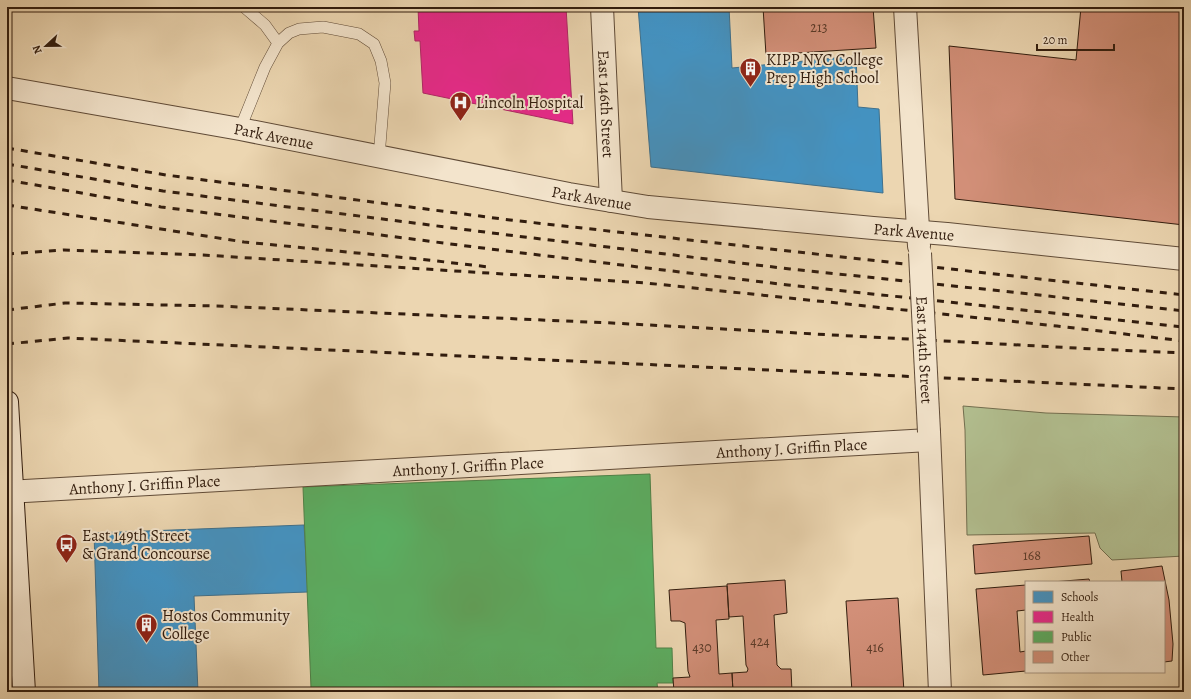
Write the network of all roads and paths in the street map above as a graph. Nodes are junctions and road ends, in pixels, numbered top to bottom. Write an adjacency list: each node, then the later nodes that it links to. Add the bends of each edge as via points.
1 (244, 7): 4 (lane, via 264,25)
2 (602, 7): 8 (street, East 146th Street)
3 (905, 7): 9 (street, East 144th Street)
4 (278, 43): 6 (lane, via 265,67); 7 (lane, via 289,33 299,29 323,27 359,34 374,44 381,61 385,83)
5 (7, 88): 6 (street, Park Avenue)
6 (240, 129): 7 (street, Park Avenue)
7 (379, 157): 8 (street, Park Avenue)
8 (611, 201): 9 (street, Park Avenue, via 648,207)
9 (918, 232): 10 (street, Park Avenue); 12 (street, East 144th Street, bridge)
10 (1184, 259)
11 (7, 402): 13 (street)
12 (929, 436): 13 (street, Anthony J. Griffin Place); 15 (street, East 144th Street)
13 (9, 492): 14 (street)
14 (24, 692)
15 (940, 692)

